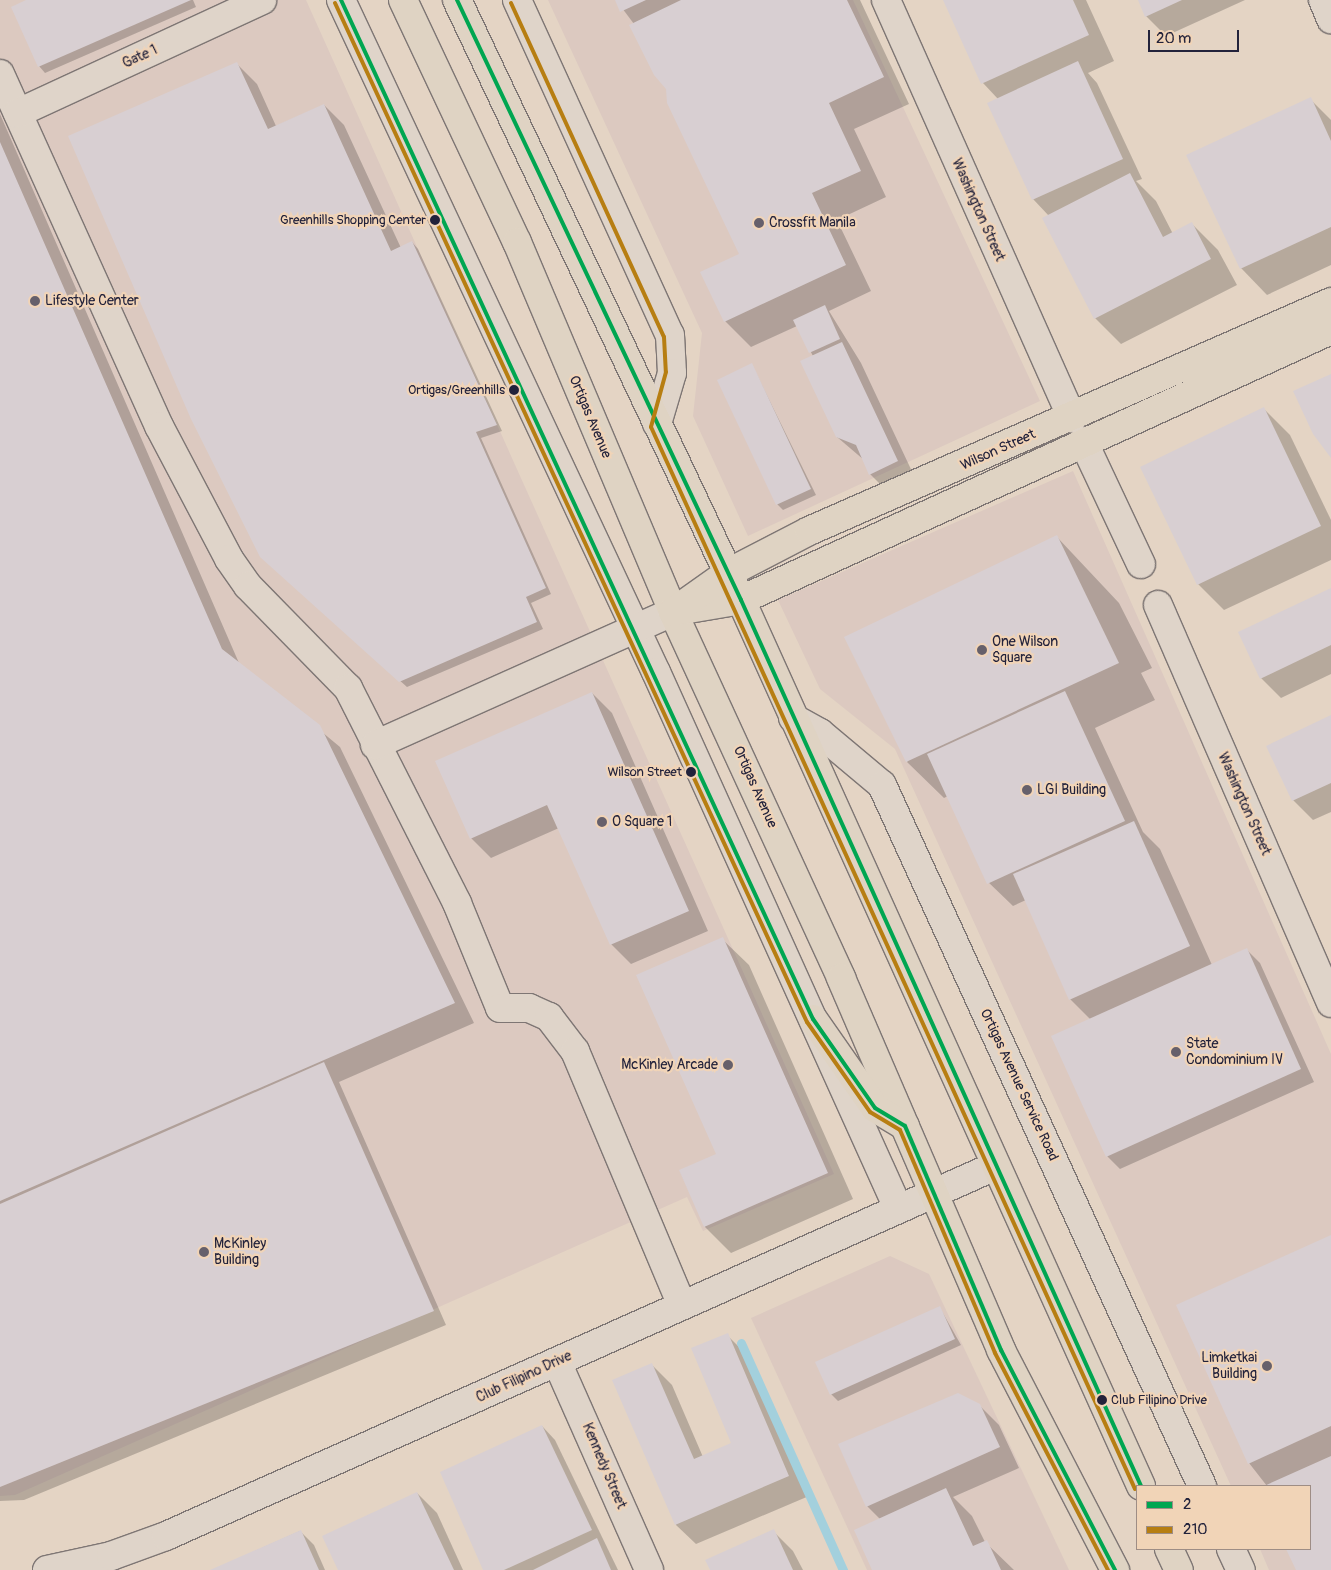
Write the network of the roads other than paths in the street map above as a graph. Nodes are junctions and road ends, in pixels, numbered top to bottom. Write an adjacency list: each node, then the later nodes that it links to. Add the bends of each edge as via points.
1 (262, 0): 10 (street, Gate 1)
2 (341, 0): 20 (street)
3 (403, 0): 19 (main road, Ortigas Avenue, via 516,242)
4 (457, 0): 13 (main road)
5 (516, 0): 13 (street, via 670,335 672,373)
6 (886, 0): 14 (street, Washington Street)
7 (1323, 0): 8 (street)
8 (1331, 20)
9 (0, 74): 10 (street)
10 (18, 113): 22 (street, via 158,426 229,558 248,586 348,688)
11 (1331, 302): 14 (main road, Wilson Street)
12 (1331, 330): 14 (main road, Wilson Street)
13 (657, 424): 16 (main road)
14 (1077, 430): 15 (street, Washington Street); 16 (main road, Wilson Street, via 1020,441 809,531); 17 (main road, Wilson Street)
15 (1141, 564)
16 (728, 573): 17 (main road); 19 (main road, Wilson Street)
17 (741, 600): 19 (main road, Wilson Street); 21 (main road)
18 (1158, 605): 23 (street, Washington Street)
19 (673, 612): 20 (street, Wilson Street); 25 (main road, Ortigas Avenue)
20 (634, 630): 22 (street, Wilson Street); 24 (street)
21 (793, 718): 26 (main road); 32 (street, Ortigas Avenue Service Road, via 820,733 882,785)
22 (375, 745): 29 (street, via 457,903 500,1008 529,1008 549,1017 575,1051)
23 (1331, 1003)
24 (813, 1019): 25 (main road, via 875,1108); 28 (street)
25 (905, 1126): 27 (main road, Ortigas Avenue)
26 (995, 1166): 27 (street, Club Filipino Drive); 31 (main road)
27 (934, 1192): 28 (street, Club Filipino Drive); 37 (main road, Ortigas Avenue, via 1001,1350)
28 (898, 1208): 29 (street, Club Filipino Drive)
29 (682, 1305): 30 (street, Club Filipino Drive)
30 (557, 1362): 35 (street, Club Filipino Drive, via 166,1536 111,1556); 36 (street, Kennedy Street)
31 (1141, 1485)
32 (1202, 1485)
33 (1169, 1550): 38 (main road)
34 (1231, 1550): 39 (street)
35 (47, 1570)
36 (649, 1570)
37 (1115, 1570)
38 (1179, 1570)
39 (1240, 1570)

